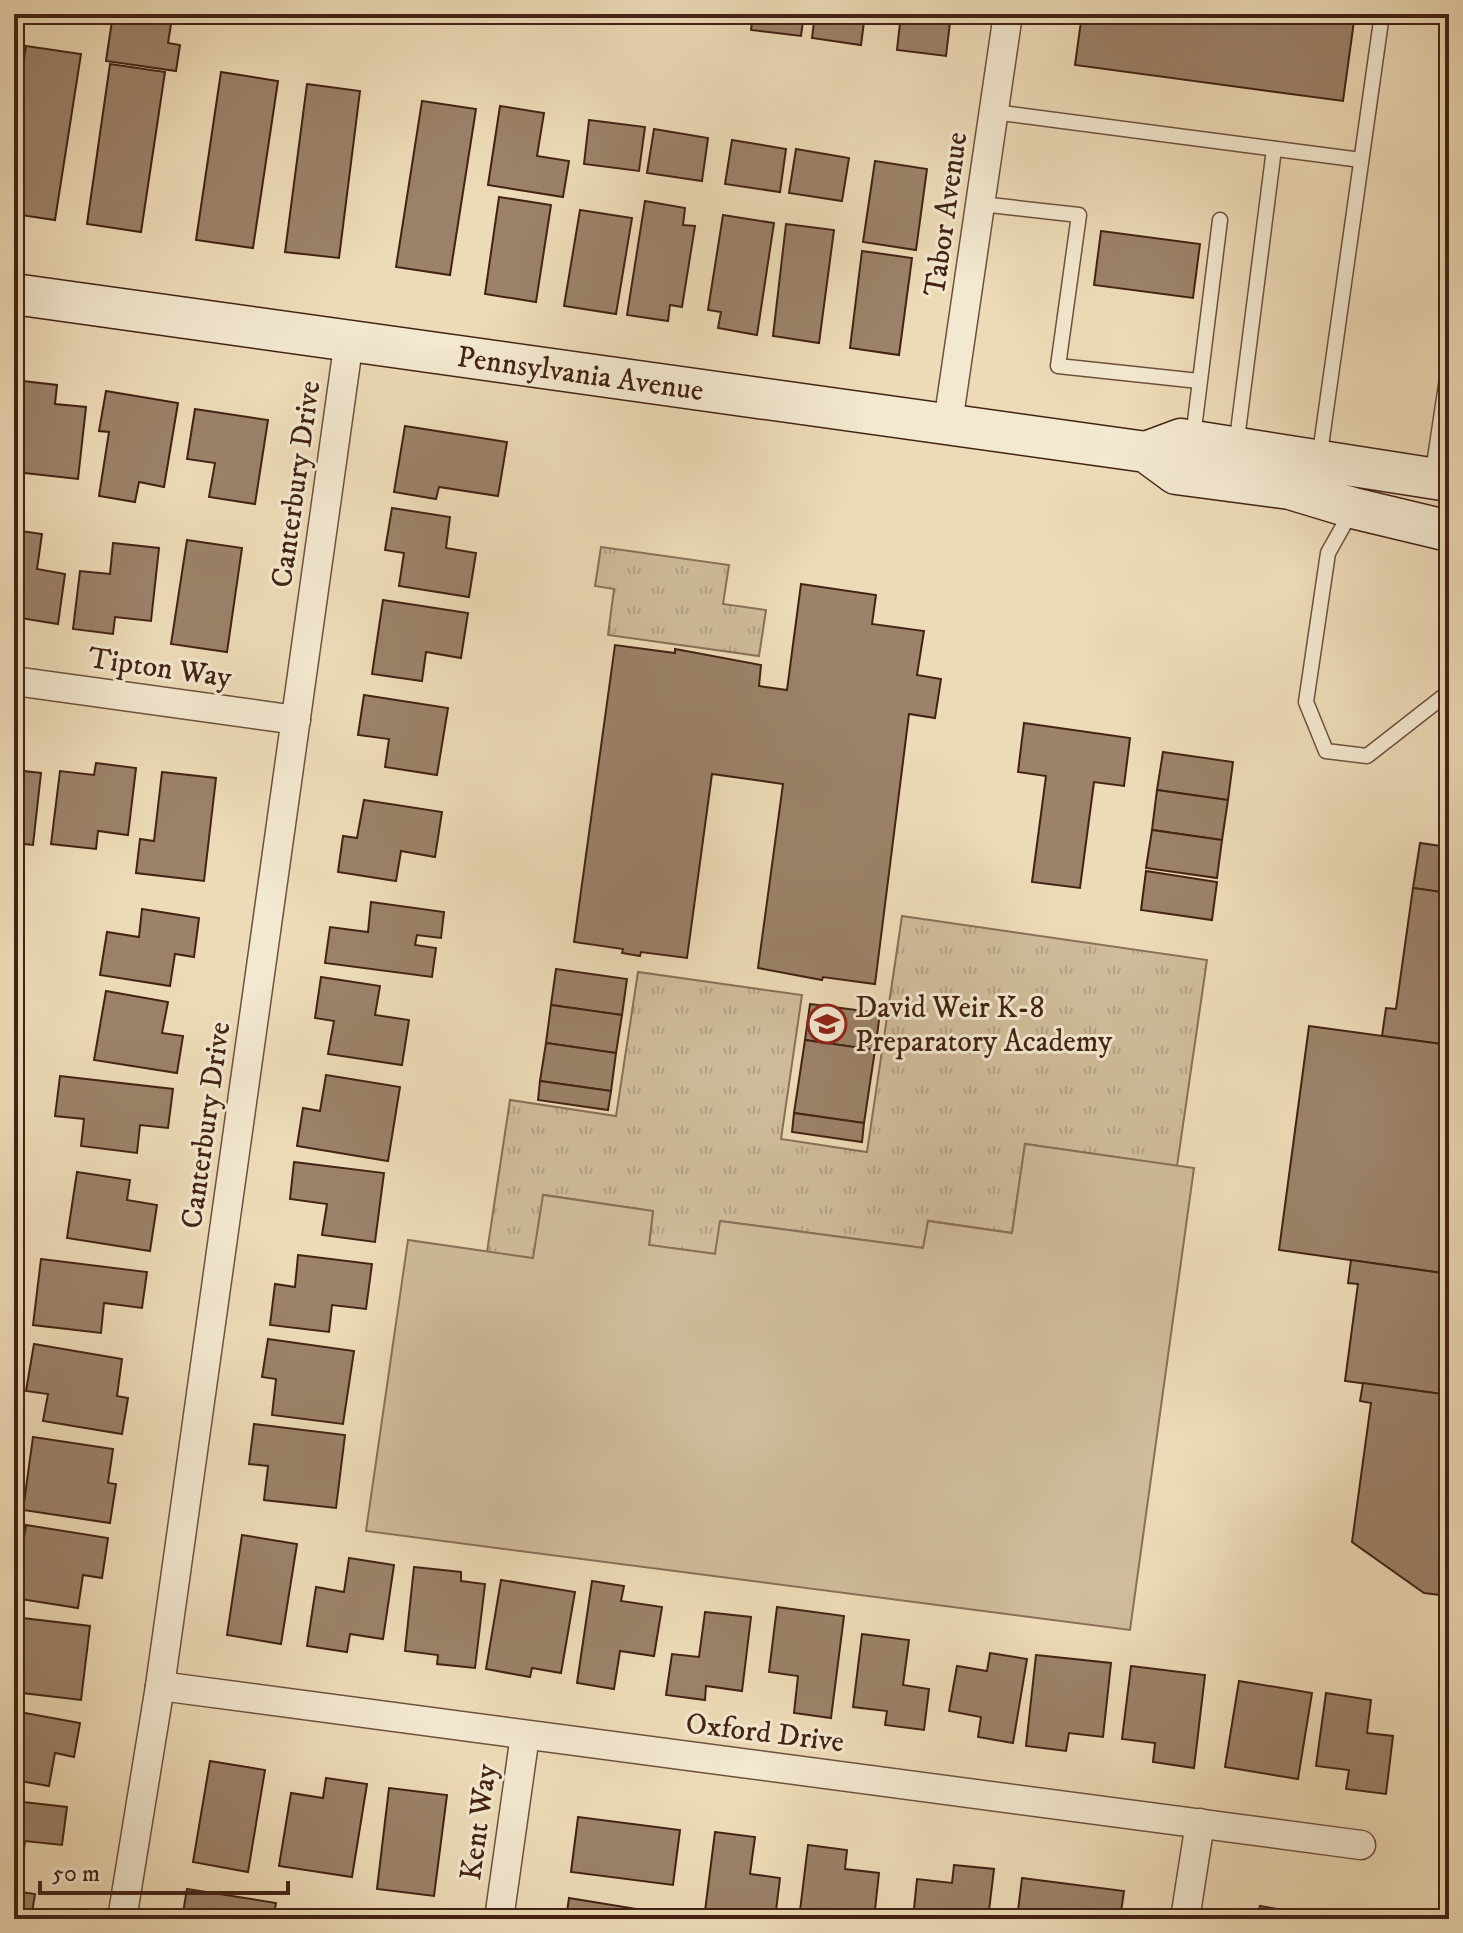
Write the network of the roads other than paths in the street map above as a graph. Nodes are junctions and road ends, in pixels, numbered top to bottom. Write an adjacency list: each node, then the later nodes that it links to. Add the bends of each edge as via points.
1 (1008, 14): 3 (street, Tabor Avenue)
2 (1382, 14): 5 (lane)
3 (994, 112): 4 (lane); 6 (street, Tabor Avenue)
4 (1274, 149): 5 (lane); 14 (lane)
5 (1361, 160): 16 (lane)
6 (981, 204): 11 (lane, via 1079,215 1058,366); 12 (street, Tabor Avenue)
7 (1220, 220): 11 (lane)
8 (14, 294): 9 (street, Pennsylvania Avenue)
9 (349, 340): 12 (street, Pennsylvania Avenue); 22 (street, Canterbury Drive)
10 (1449, 365): 17 (lane)
11 (1199, 381): 13 (lane)
12 (948, 423): 15 (street, Pennsylvania Avenue)
13 (1193, 441): 14 (street, Pennsylvania Avenue); 15 (street, Pennsylvania Avenue, via 1181,439)
14 (1236, 447): 16 (street, Pennsylvania Avenue)
15 (1146, 452): 18 (street, Pennsylvania Avenue, via 1176,474 1290,489)
16 (1319, 460): 17 (street, Pennsylvania Avenue)
17 (1440, 479)
18 (1353, 508): 19 (street, Pennsylvania Avenue); 21 (lane, via 1328,553 1306,702 1326,751 1367,756)
19 (1449, 531)
20 (14, 681): 22 (street, Tipton Way)
21 (1449, 692)
22 (296, 720): 23 (street, Canterbury Drive)
23 (160, 1686): 24 (street, Oxford Drive); 27 (street, Canterbury Drive)
24 (525, 1735): 25 (street, Oxford Drive); 28 (street, Kent Way)
25 (1200, 1823): 26 (street, Oxford Drive); 29 (street)
26 (1361, 1845)
27 (122, 1919)
28 (499, 1919)
29 (1185, 1919)

